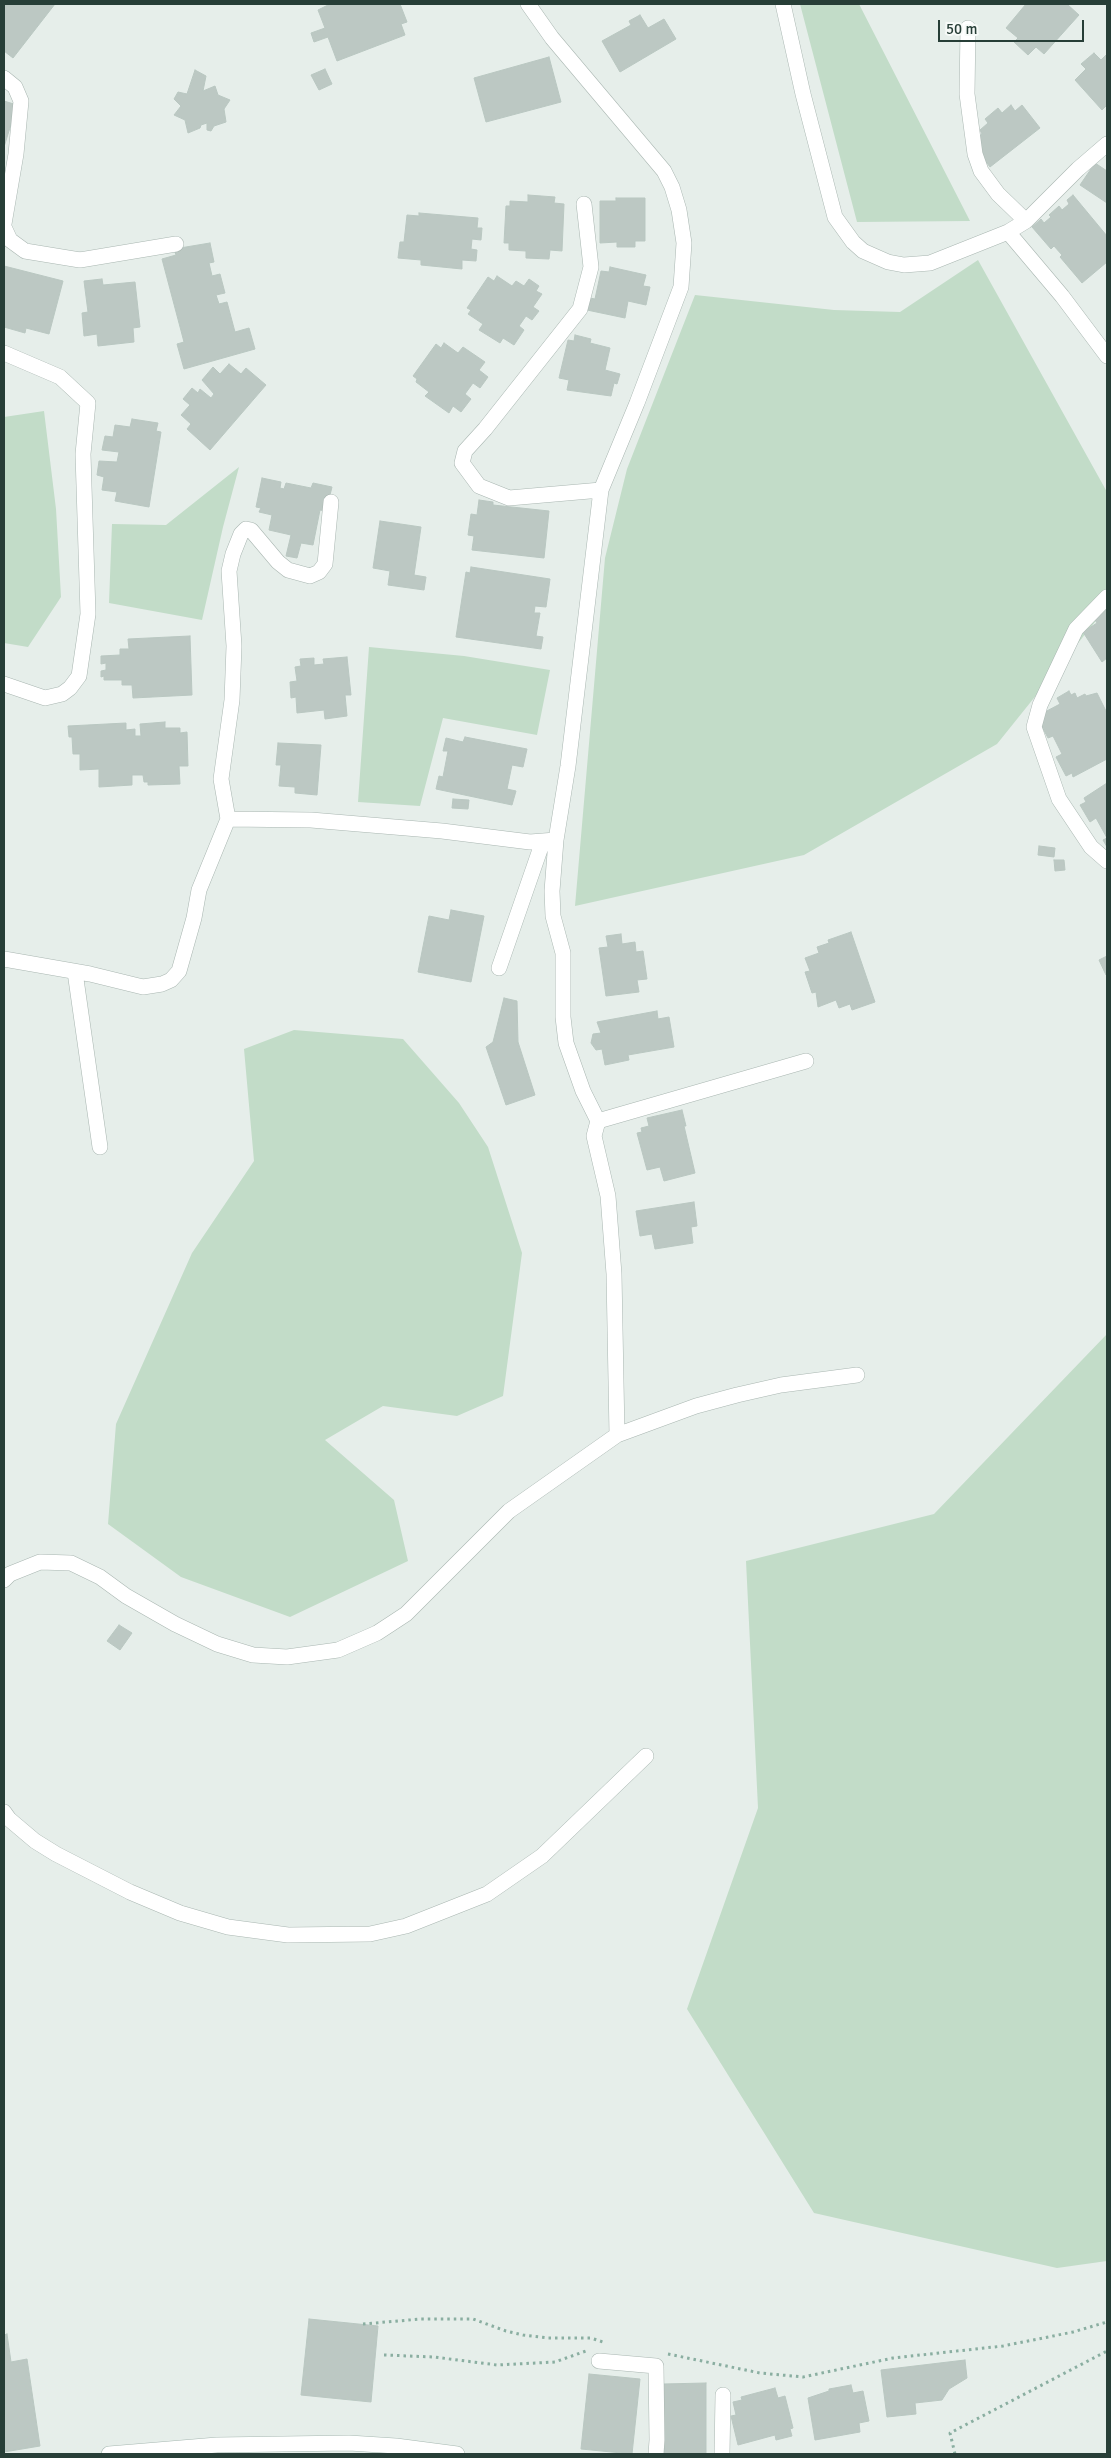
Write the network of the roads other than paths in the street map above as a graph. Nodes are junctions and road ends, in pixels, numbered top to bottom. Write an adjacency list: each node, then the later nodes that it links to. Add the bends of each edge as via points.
1 (528, 4): 13 (street, via 552,38 664,171 679,210 684,243 681,287)
2 (783, 4): 9 (street, via 829,202 852,242 863,251 888,262 930,263)
3 (968, 28): 7 (street, via 966,94 975,154 981,171 998,194)
4 (4, 78): 8 (street, via 15,87 21,101)
5 (1107, 144): 7 (street)
6 (584, 204): 13 (street, via 591,267 580,309 465,451 462,463 478,486 509,498)
7 (1026, 221): 9 (street)
8 (4, 226): 10 (street, via 10,240 25,251 80,260)
9 (1008, 232): 12 (street)
10 (176, 244)
11 (4, 353): 16 (street, via 60,378 88,403 82,454 88,614 79,676 70,688 62,694 44,698)
12 (1107, 356)
13 (602, 490): 18 (street, via 568,766)
14 (332, 502): 17 (street, via 325,564 319,572 310,576 288,570 252,530 246,529 241,534 233,554 229,570 234,646 232,700 221,779)
15 (1107, 597): 19 (street, via 1076,628 1040,705 1034,728 1060,799 1091,847)
16 (4, 684)
17 (228, 819): 18 (street, via 311,820 530,842); 22 (street, via 199,890 179,971 172,980 143,988)
18 (550, 841): 21 (street); 24 (street, via 553,916 563,953 566,1043)
19 (1107, 861)
20 (4, 960): 22 (street)
21 (499, 968)
22 (75, 972): 25 (street)
23 (806, 1061): 24 (street)
24 (598, 1121): 27 (street, via 594,1136 608,1196 612,1239)
25 (100, 1147)
26 (857, 1375): 27 (street, via 781,1385 737,1395 696,1406)
27 (617, 1436): 28 (street, via 509,1512 406,1614 378,1633 338,1650 287,1657 253,1655 217,1644 175,1624 100,1577 71,1563 40,1562 10,1574)
28 (4, 1580)
29 (646, 1756): 30 (street, via 542,1856 487,1894 406,1926 370,1934 288,1935 228,1928 180,1913 130,1892 56,1854 35,1841)
30 (4, 1812)
31 (599, 2352): 35 (street, via 656,2366)
32 (723, 2395): 36 (street)
33 (109, 2454): 34 (street, via 218,2445 349,2443)
34 (457, 2454)
35 (656, 2454)
36 (722, 2454)

